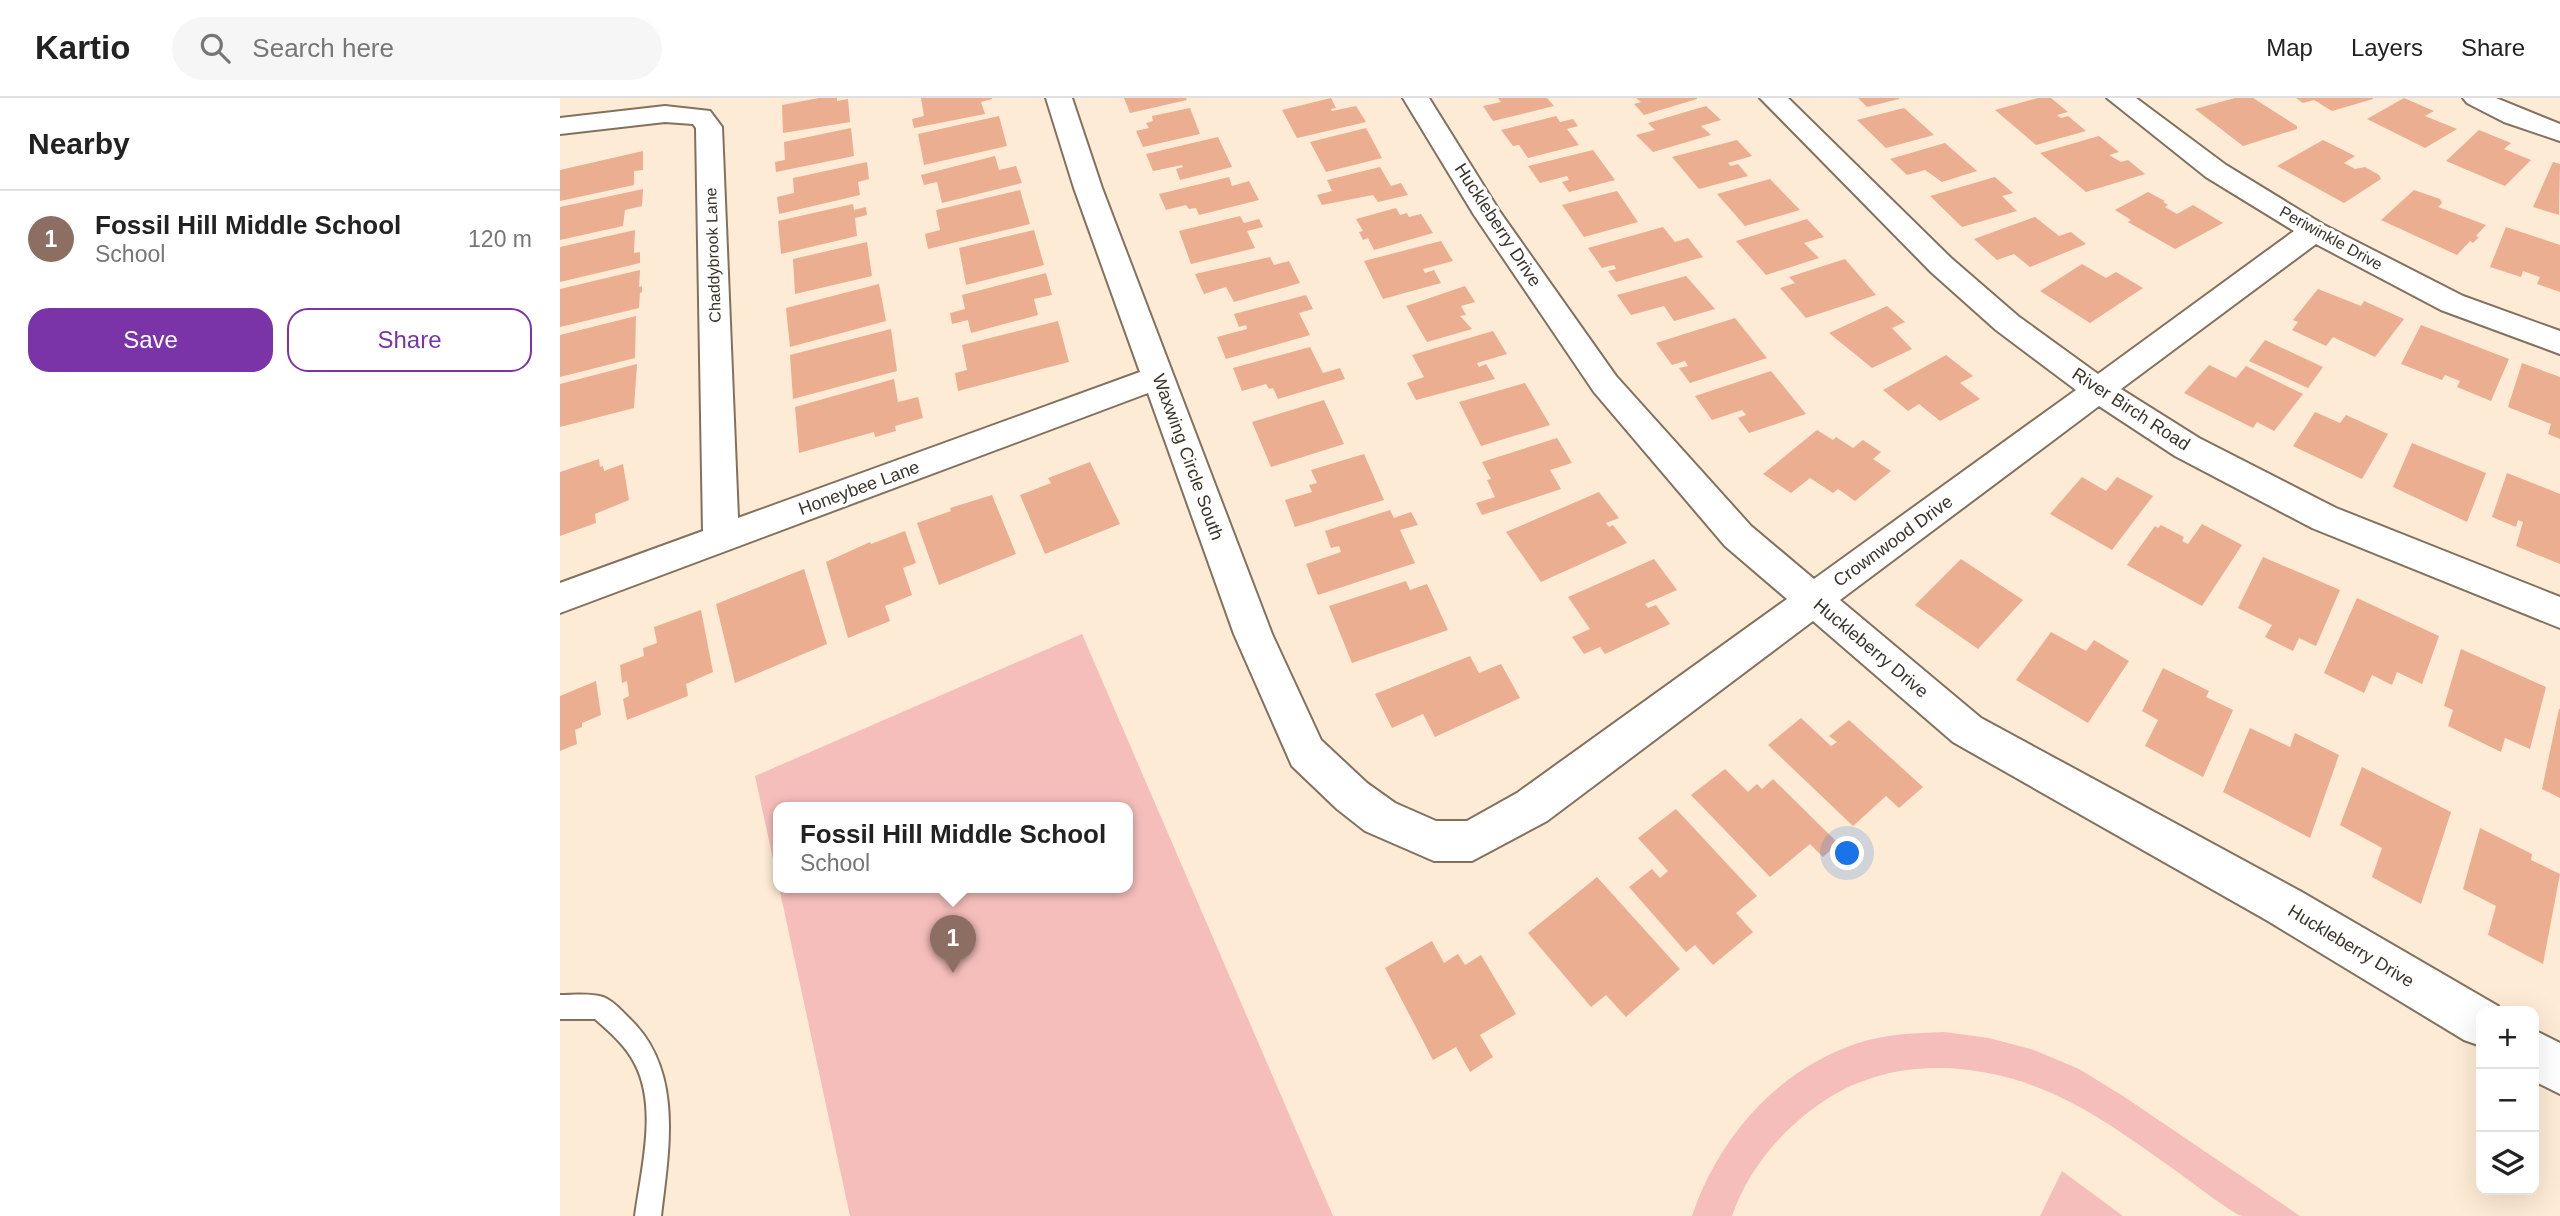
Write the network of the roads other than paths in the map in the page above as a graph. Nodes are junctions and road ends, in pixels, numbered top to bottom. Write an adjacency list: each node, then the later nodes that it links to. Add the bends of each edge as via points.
1 (1059, 98): 10 (street, Waxwing Circle South)
2 (1416, 98): 14 (street, Huckleberry Drive, via 1488,215 1605,384 1738,536)
3 (1773, 98): 11 (street, River Birch Road, via 1941,265 2007,323)
4 (2120, 98): 8 (street, Periwinkle Drive, via 2216,171)
5 (2476, 98): 7 (street)
6 (560, 126): 12 (street, Chaddybrook Lane, via 665,114 701,117 709,127)
7 (2560, 133)
8 (2314, 231): 9 (street, Periwinkle Drive, via 2452,303); 11 (street, Crownwood Drive)
9 (2560, 343)
10 (1159, 377): 12 (street, Honeybee Lane); 16 (street, Waxwing Circle South, via 1253,634 1306,753)
11 (2098, 390): 14 (street, Crownwood Drive); 15 (street, River Birch Road, via 2187,447 2324,518)
12 (721, 539): 13 (street, Honeybee Lane)
13 (560, 598)
14 (1813, 600): 16 (street, Crownwood Drive, via 1532,807 1472,841 1434,841 1380,817); 18 (street, Huckleberry Drive, via 1967,730 2284,906)
15 (2560, 613)
16 (1352, 796)
17 (560, 1007): 21 (lane, via 600,1007 633,1038 652,1073 658,1119)
18 (2476, 1020)
19 (2539, 1057): 20 (street)
20 (2560, 1070)
21 (648, 1216)

